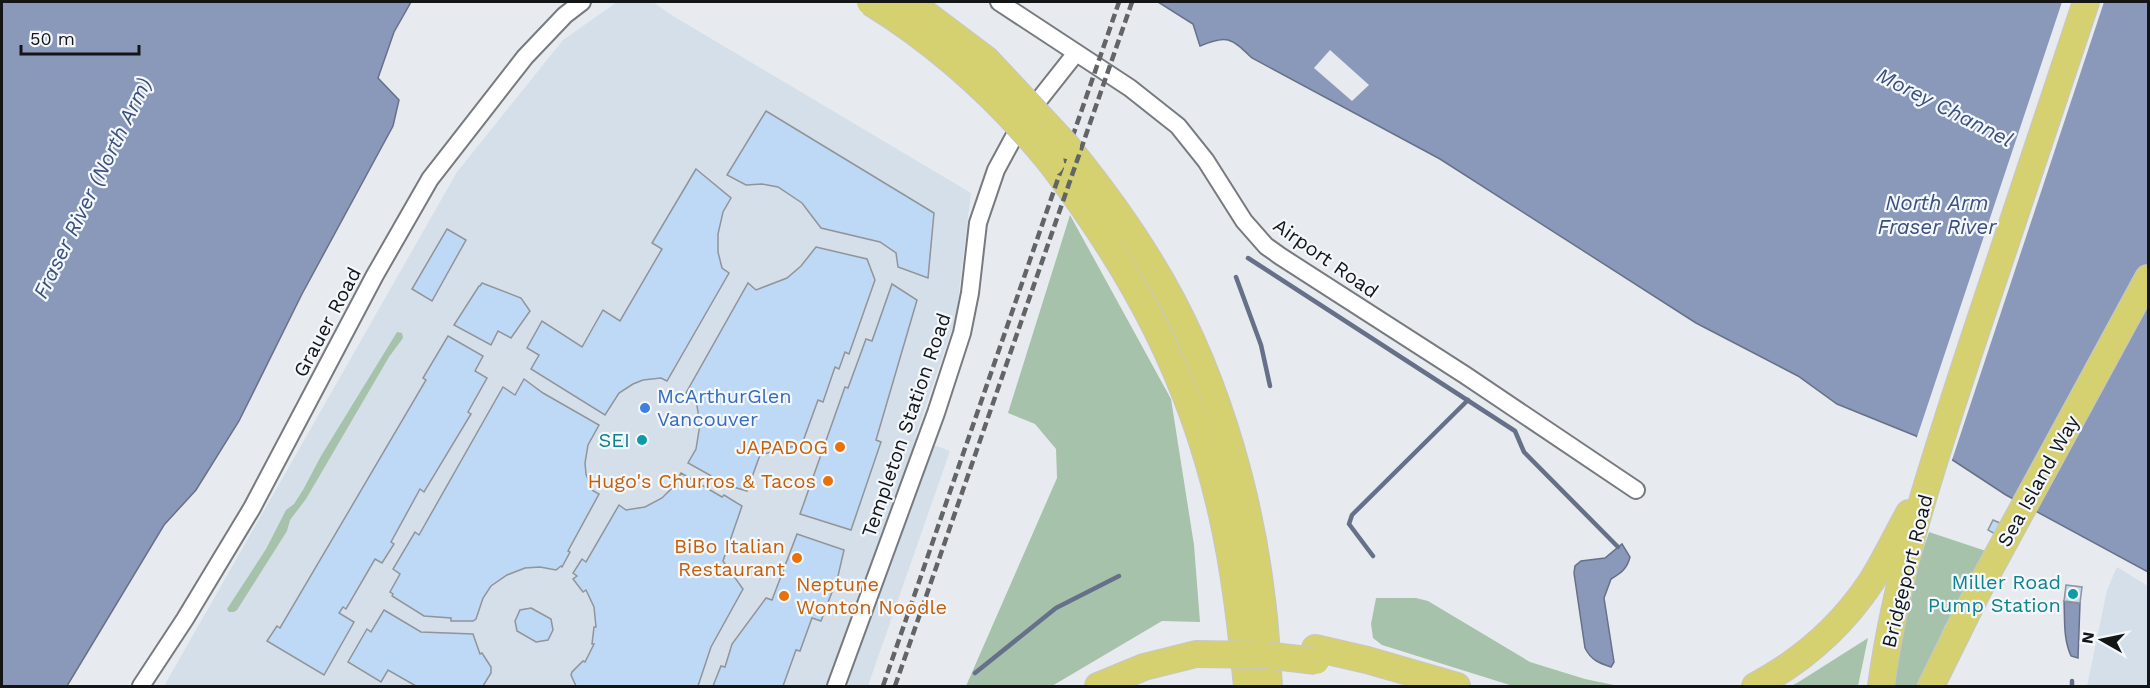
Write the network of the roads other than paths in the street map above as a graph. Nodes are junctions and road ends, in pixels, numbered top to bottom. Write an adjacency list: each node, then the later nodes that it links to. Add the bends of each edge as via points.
1 (582, 2): 14 (street, Grauer Road, via 525,57 430,179 252,508)
2 (870, 2): 7 (main road, bridge, via 900,20 973,80 1016,122)
3 (910, 2): 7 (main road, bridge, via 987,60)
4 (999, 2): 6 (street, Airport Road)
5 (2086, 2): 10 (main road)
6 (1076, 53): 9 (street, Airport Road, via 1147,100 1178,126 1206,161 1244,221 1280,256); 15 (street, Templeton Station Road, via 1023,120 996,170 978,223 962,333)
7 (1059, 154): 11 (main road, via 1149,311 1174,364 1214,482); 12 (main road, via 1119,214 1153,266 1196,353 1237,473)
8 (2148, 278): 25 (main road, Sea Island Way)
9 (1636, 490)
10 (1920, 501): 23 (main road, via 1871,582 1842,621 1793,664); 24 (main road, Bridgeport Road)
11 (1235, 587): 17 (main road); 18 (main road)
12 (1263, 602): 19 (main road); 20 (main road)
13 (1316, 655): 16 (main road, via 1266,643 1219,647 1144,667); 21 (main road); 22 (main road, via 1375,662)
14 (141, 687)
15 (836, 687)
16 (1098, 687)
17 (1231, 687)
18 (1248, 687)
19 (1269, 687)
20 (1282, 687)
21 (1397, 687)
22 (1457, 687)
23 (1755, 687)
24 (1881, 687)
25 (1931, 687)

